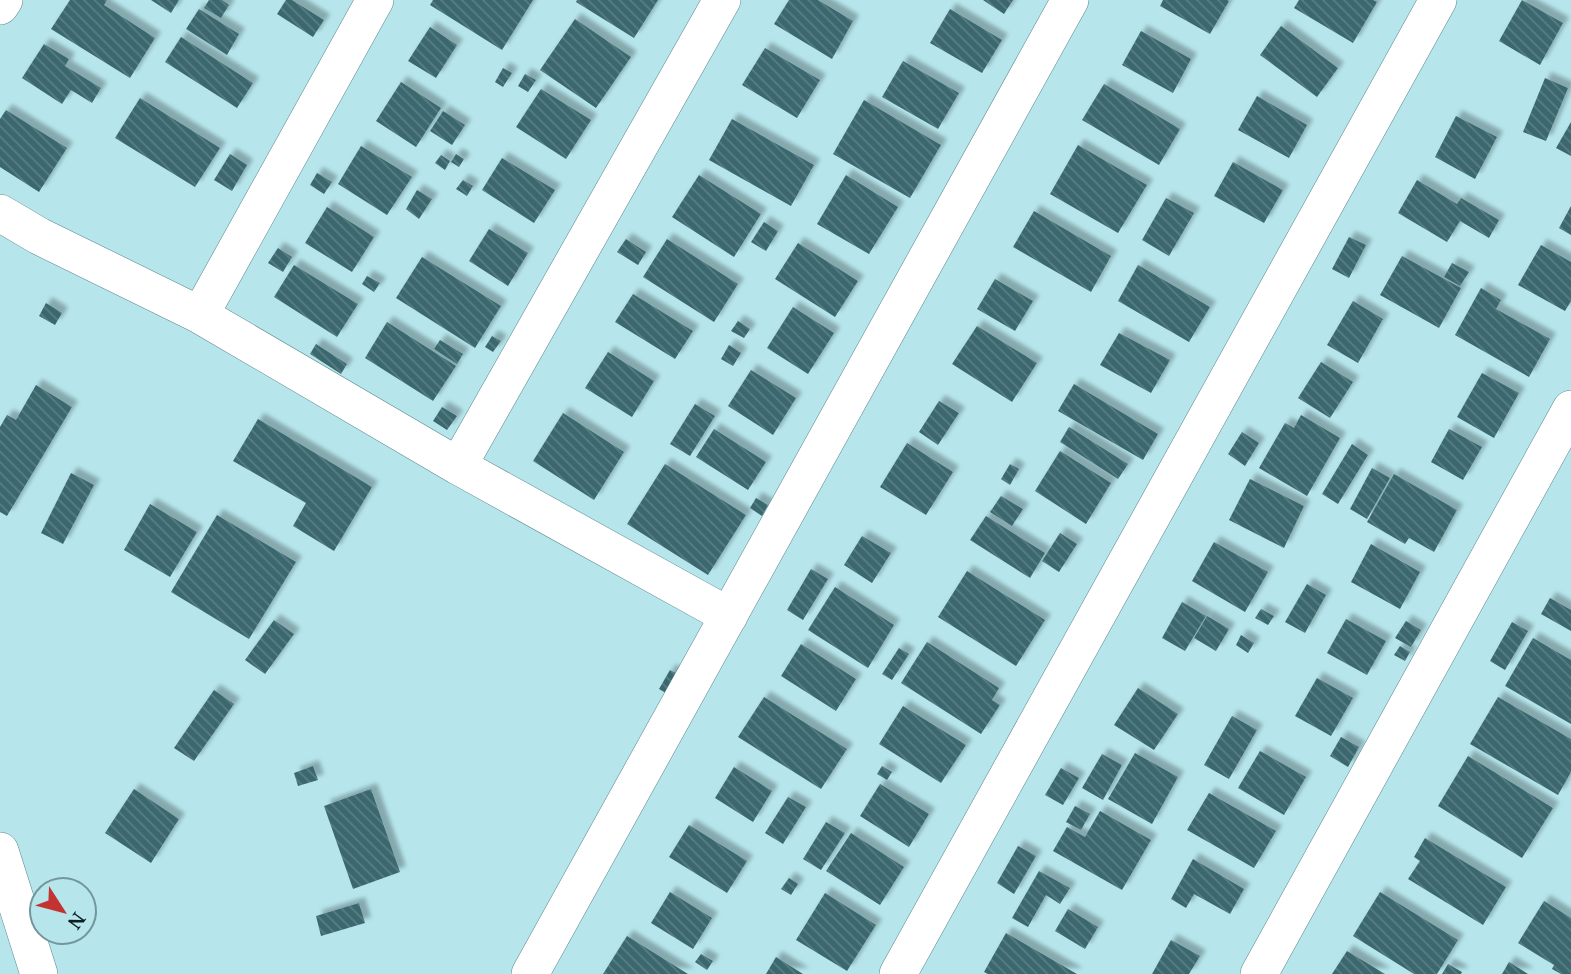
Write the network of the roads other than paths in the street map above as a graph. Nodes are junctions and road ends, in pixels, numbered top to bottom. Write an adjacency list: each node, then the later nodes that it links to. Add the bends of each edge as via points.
1 (4, 0): 6 (street)
2 (375, 0): 8 (street)
3 (722, 0): 10 (street)
4 (1070, 0): 11 (street)
5 (1438, 0): 15 (street)
6 (0, 6)
7 (0, 212): 8 (street)
8 (200, 315): 10 (street)
9 (1571, 409): 16 (street)
10 (457, 466): 11 (street)
11 (729, 616): 14 (street)
12 (0, 851): 13 (street)
13 (39, 974)
14 (530, 974)
15 (898, 974)
16 (1259, 974)

